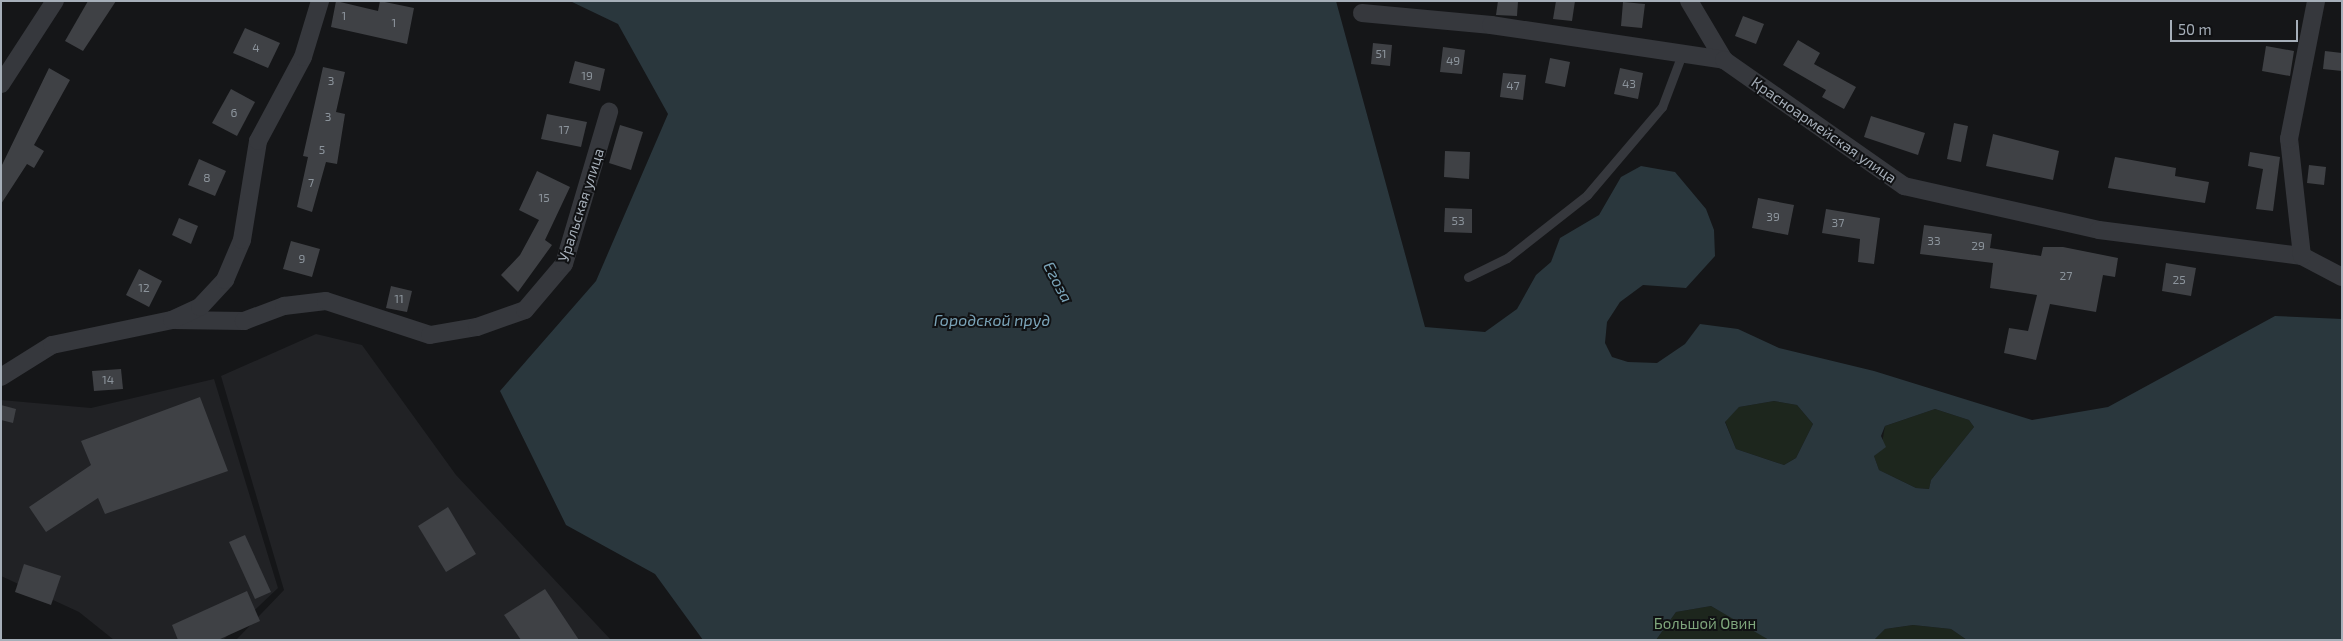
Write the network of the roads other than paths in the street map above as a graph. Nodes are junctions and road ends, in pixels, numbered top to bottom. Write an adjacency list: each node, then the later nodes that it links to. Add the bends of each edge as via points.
1 (55, 1): 8 (street)
2 (320, 1): 13 (street, Уральская улица, via 303,57 258,141 242,240 225,280 200,307)
3 (1689, 1): 7 (street)
4 (2316, 1): 10 (street, via 2289,139)
5 (1362, 13): 6 (street, Красноармейская улица, via 1491,25)
6 (1682, 54): 7 (street, Красноармейская улица); 12 (lane, via 1662,107 1593,188 1507,258)
7 (1724, 60): 10 (street, Красноармейская улица, via 1904,186 2098,230)
8 (1, 84)
9 (609, 112): 13 (street, Уральская улица, via 564,264 525,310 477,327 430,335 326,301 284,306 244,321)
10 (2302, 256): 11 (street, Красноармейская улица)
11 (2342, 276)
12 (1468, 277)
13 (172, 320): 14 (street, Уральская улица, via 52,345)
14 (1, 378)

